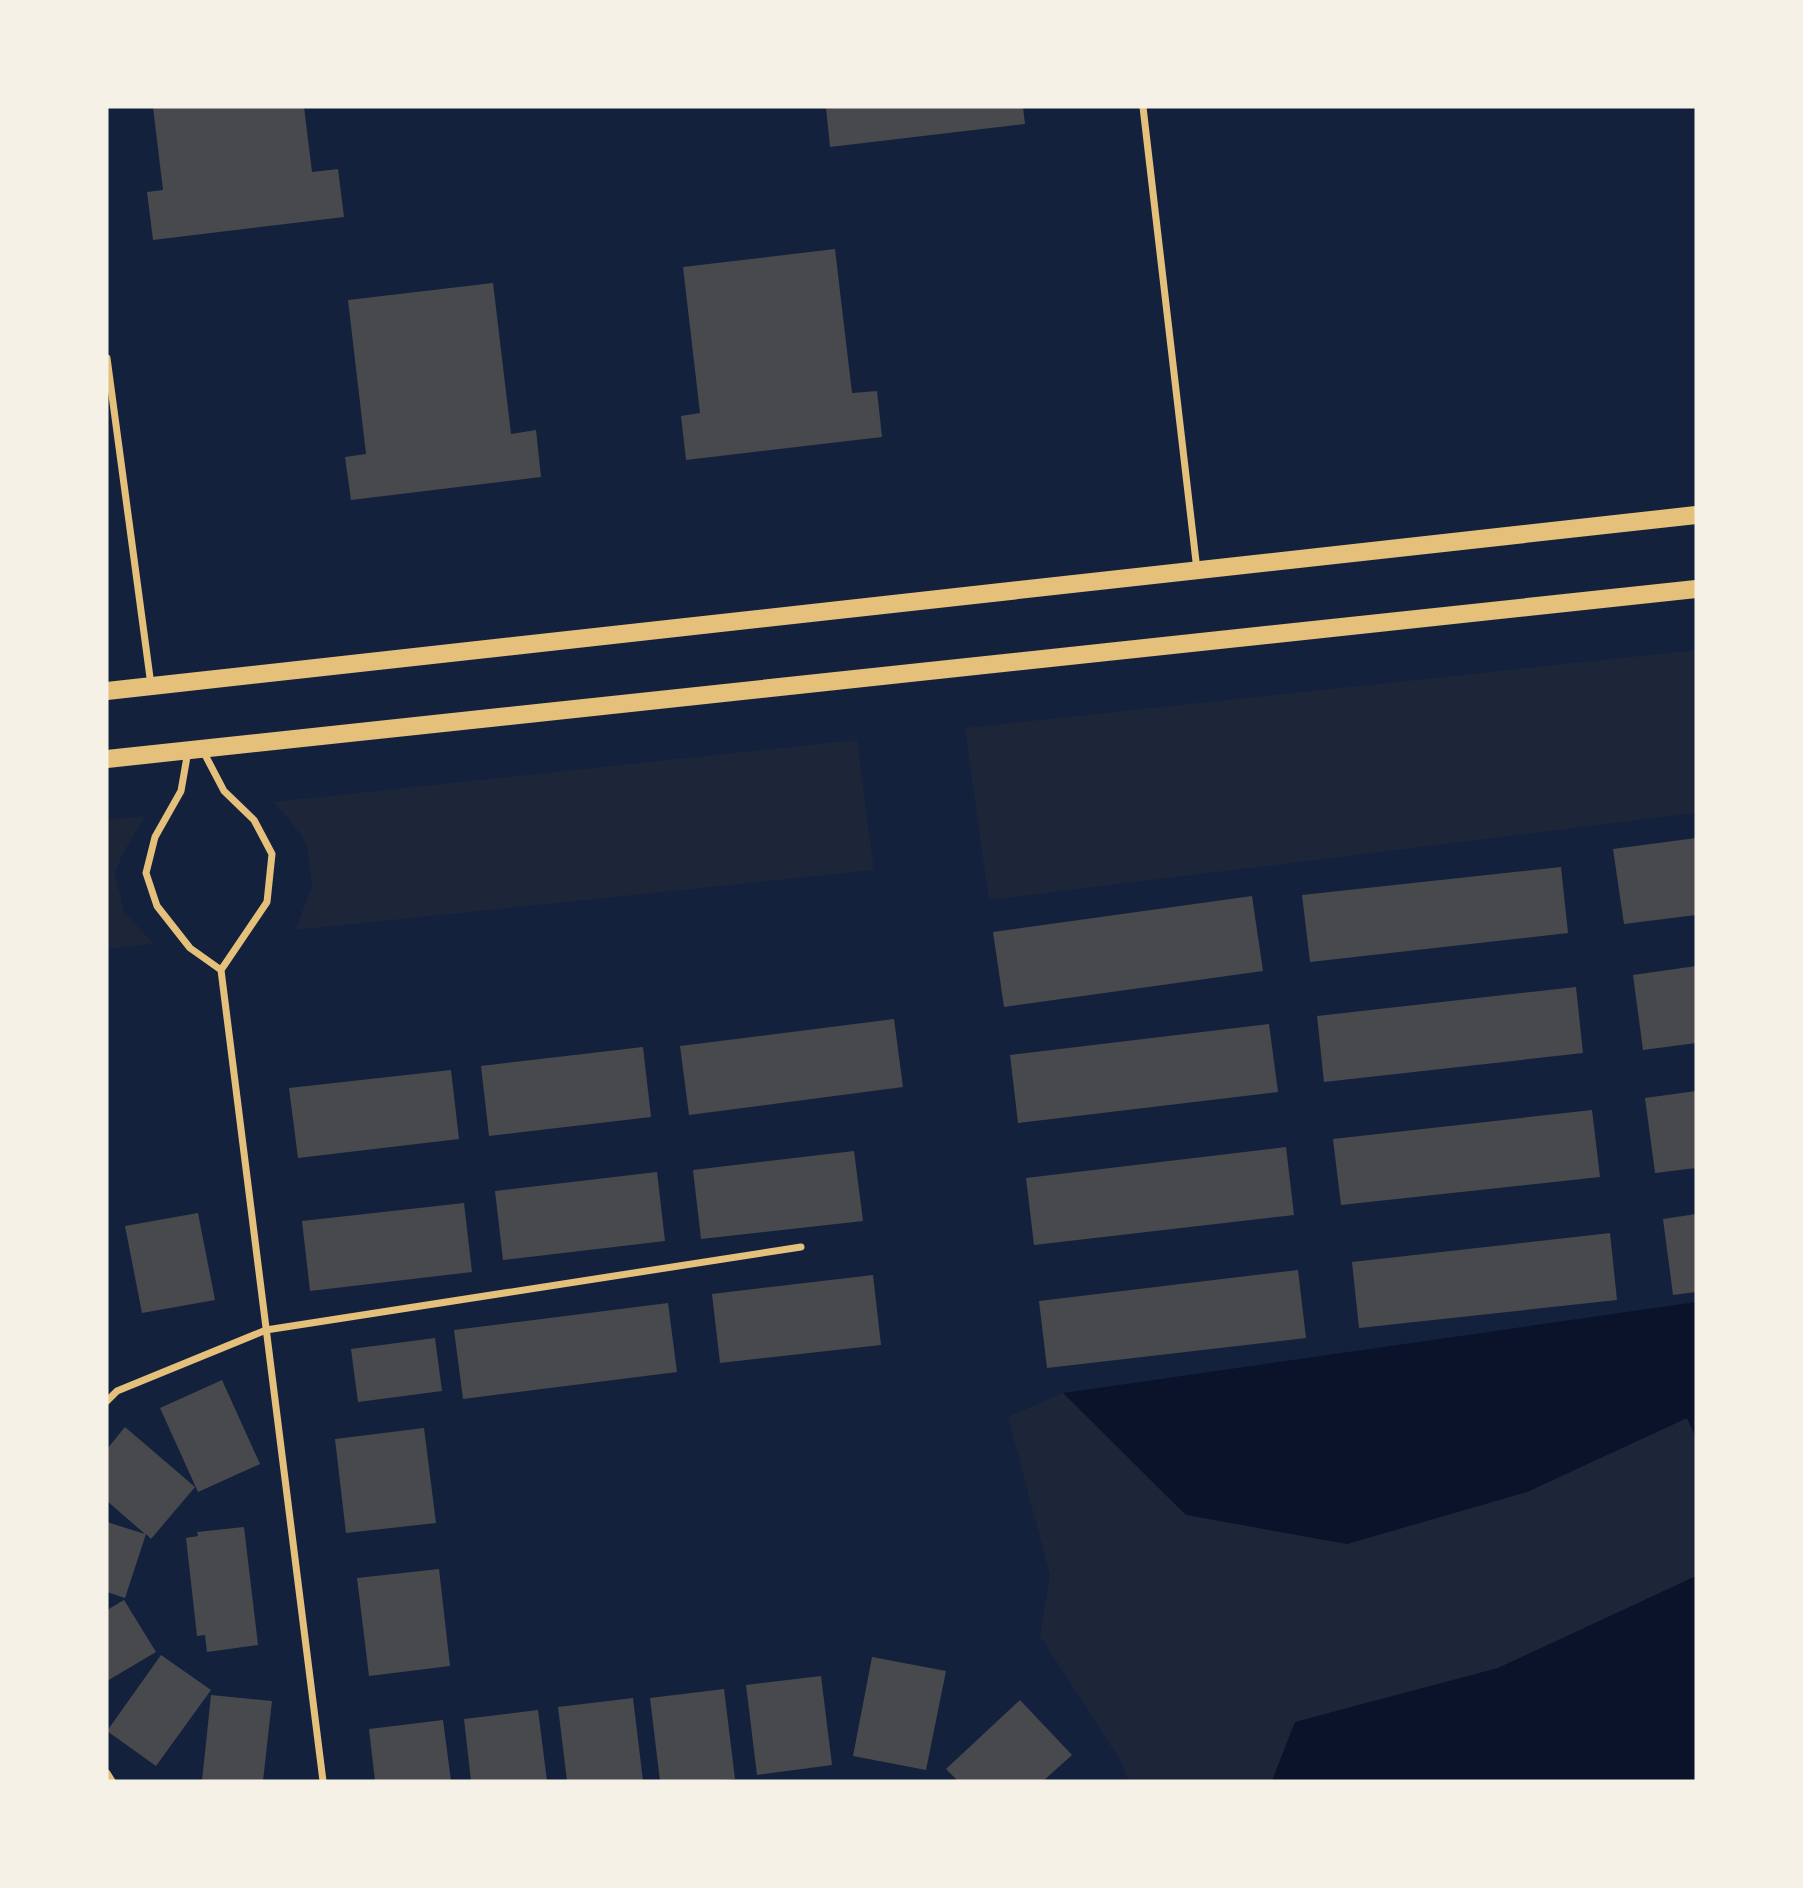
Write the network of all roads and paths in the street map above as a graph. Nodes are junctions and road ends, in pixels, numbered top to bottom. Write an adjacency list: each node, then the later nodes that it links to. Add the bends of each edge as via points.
1 (1143, 107): 4 (street)
2 (107, 358): 6 (street)
3 (1696, 516): 4 (main road)
4 (1197, 570): 6 (main road)
5 (1696, 589): 8 (main road)
6 (151, 686): 7 (main road)
7 (107, 691)
8 (195, 750): 9 (main road); 10 (street, via 181,790 155,837 146,873 165,916 190,948); 10 (street, via 224,791 254,820 272,855 267,902)
9 (107, 759)
10 (221, 970): 12 (street)
11 (801, 1247): 12 (street)
12 (266, 1330): 13 (street, via 117,1391); 16 (street)
13 (107, 1401)
14 (107, 1773): 15 (street)
15 (112, 1781)
16 (323, 1781)

